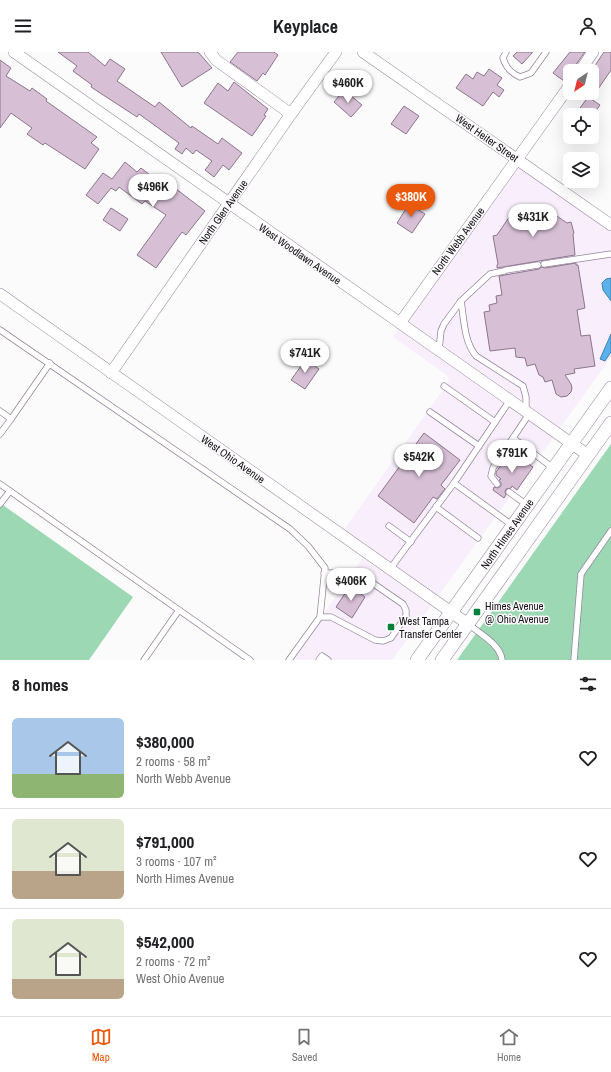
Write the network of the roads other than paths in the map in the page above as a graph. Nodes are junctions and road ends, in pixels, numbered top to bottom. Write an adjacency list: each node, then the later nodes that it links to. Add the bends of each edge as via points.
1 (14, 52): 12 (street, West Woodlawn Avenue)
2 (210, 52): 10 (street, via 216,60)
3 (336, 52): 10 (street, North Glen Avenue)
4 (363, 52): 11 (street, West Heiter Street)
5 (506, 52): 6 (lane, via 503,58 506,66 511,73 520,77 530,73)
6 (546, 52)
7 (593, 52): 8 (street)
8 (585, 64)
9 (563, 95): 11 (street, North Webb Avenue)
10 (291, 114): 12 (street, North Glen Avenue)
11 (517, 159): 13 (street, West Heiter Street); 17 (street, North Webb Avenue)
12 (229, 204): 17 (street, West Woodlawn Avenue); 21 (street, North Glen Avenue)
13 (611, 225)
14 (611, 254): 16 (lane, via 490,274)
15 (0, 294): 21 (street, West Ohio Avenue)
16 (461, 301): 19 (lane, via 444,324); 27 (lane, via 472,351 523,386)
17 (400, 323): 19 (street, West Woodlawn Avenue)
18 (0, 330): 20 (lane)
19 (439, 350): 24 (street, West Woodlawn Avenue)
20 (50, 364): 28 (lane); 51 (lane, via 290,529 308,546 325,568)
21 (112, 373): 50 (street, West Ohio Avenue)
22 (444, 386): 29 (lane)
23 (611, 388): 33 (street, North Himes Avenue)
24 (510, 400): 27 (street, West Woodlawn Avenue); 29 (lane)
25 (0, 411): 28 (lane)
26 (430, 412): 34 (lane)
27 (528, 412): 32 (lane); 33 (street, West Woodlawn Avenue)
28 (11, 419): 31 (lane)
29 (495, 422): 34 (lane)
30 (611, 423): 35 (street, North Himes Avenue)
31 (0, 434)
32 (513, 438): 36 (lane); 39 (lane, via 493,468 491,476)
33 (572, 444): 35 (street, West Woodlawn Avenue); 36 (street, North Himes Avenue)
34 (479, 446): 37 (lane)
35 (588, 455): 55 (street, North Himes Avenue)
36 (554, 468): 43 (street, North Himes Avenue)
37 (454, 482): 44 (lane); 46 (lane)
38 (0, 484): 40 (lane)
39 (497, 484)
40 (10, 491): 42 (lane); 52 (lane)
41 (509, 492): 43 (lane)
42 (0, 504)
43 (527, 505): 46 (street, North Himes Avenue)
44 (436, 507): 48 (lane); 49 (lane)
45 (389, 526): 49 (lane)
46 (512, 526): 53 (street, North Himes Avenue)
47 (611, 531): 64 (lane, via 581,574)
48 (478, 538)
49 (411, 542): 50 (lane)
50 (390, 570): 53 (street, West Ohio Avenue)
51 (324, 573): 54 (lane); 54 (lane, via 358,574 403,604 406,616 391,638 383,641 376,640 332,617)
52 (179, 610): 56 (lane); 57 (lane)
53 (451, 612): 55 (street, West Ohio Avenue); 61 (street, North Himes Avenue)
54 (320, 617): 58 (lane)
55 (468, 624): 62 (street, North Himes Avenue); 63 (lane, via 487,637 502,655)
56 (144, 660)
57 (250, 660)
58 (289, 660)
59 (320, 660): 60 (lane, via 322,656)
60 (328, 660)
61 (417, 660)
62 (442, 660)
63 (502, 660)
64 (574, 660)

